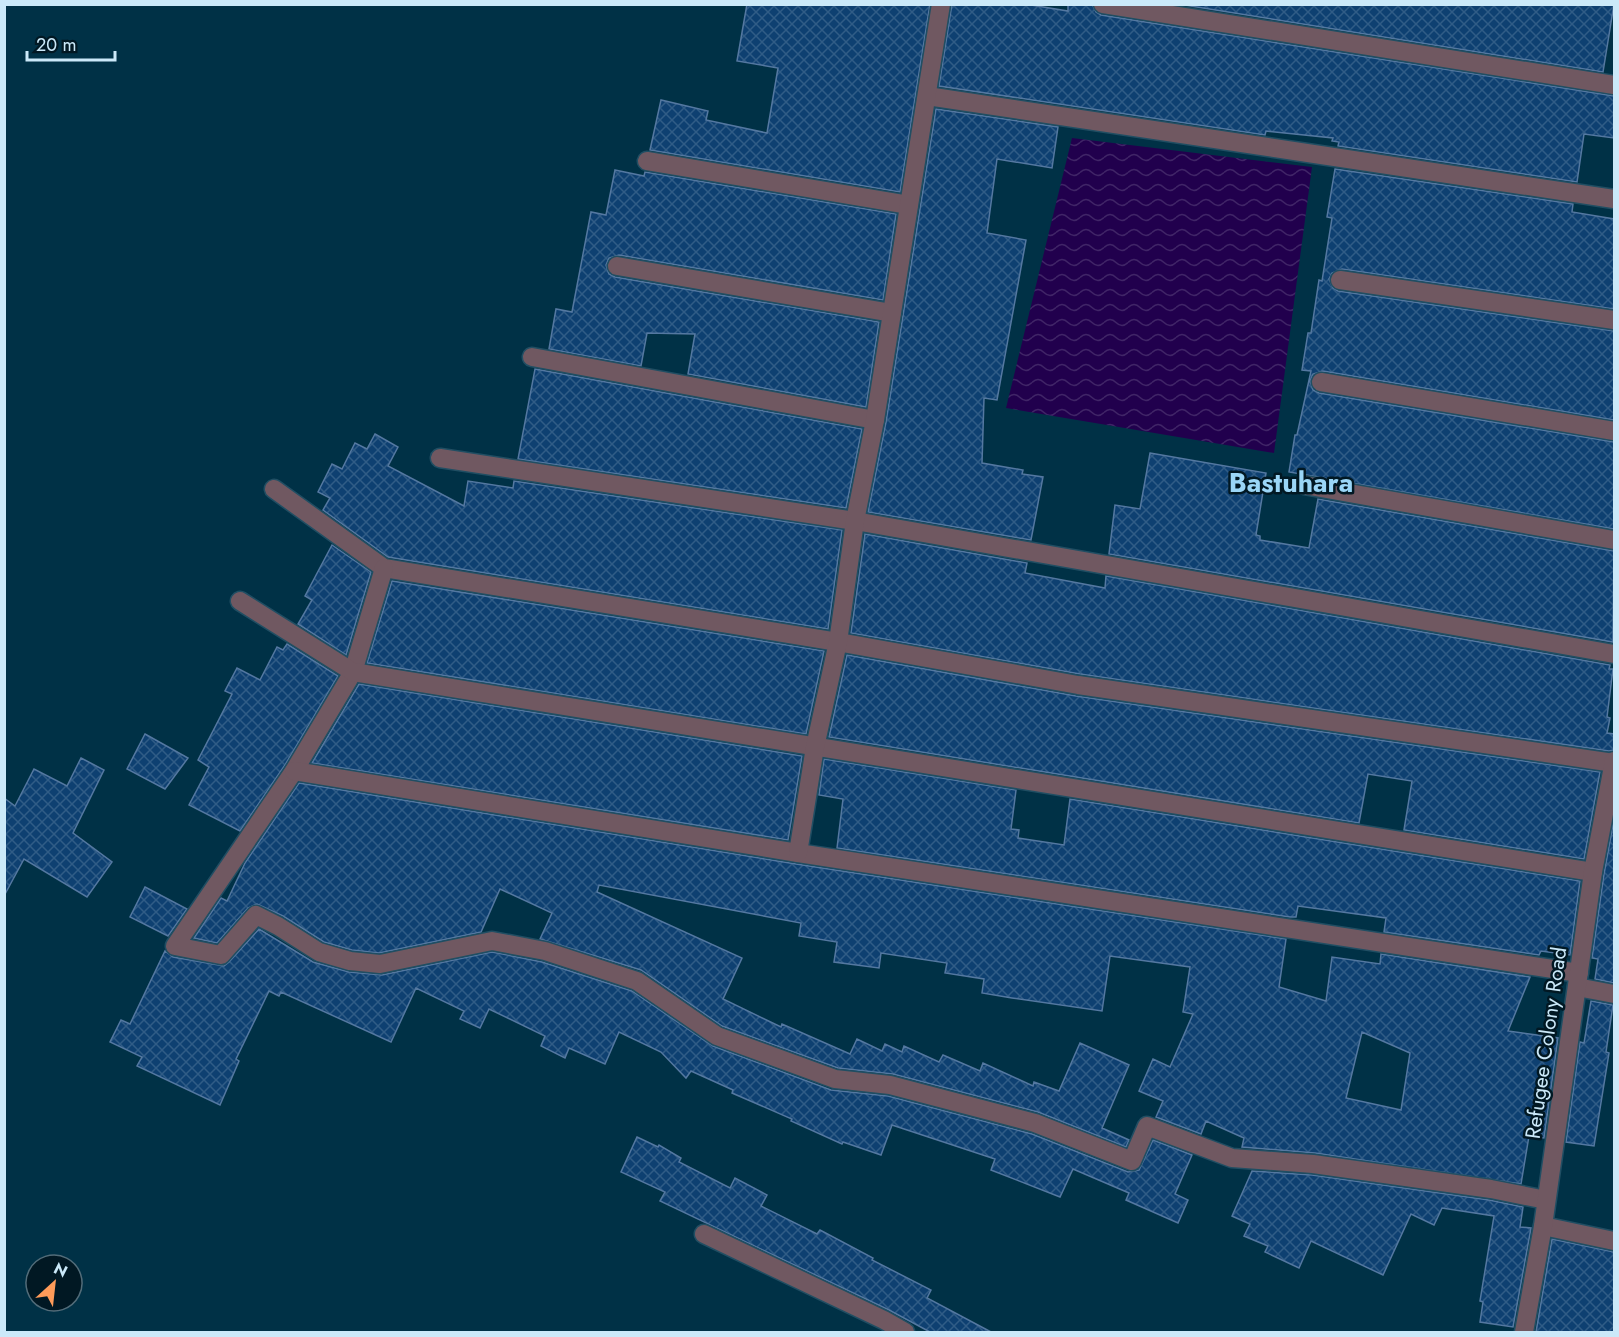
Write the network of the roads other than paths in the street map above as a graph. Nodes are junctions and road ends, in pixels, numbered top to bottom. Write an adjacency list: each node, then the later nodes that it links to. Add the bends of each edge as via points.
1 (941, 4): 4 (street)
2 (1103, 4): 3 (street)
3 (1614, 85)
4 (927, 96): 6 (street); 7 (street)
5 (647, 161): 7 (street)
6 (1614, 199)
7 (909, 205): 10 (street)
8 (617, 266): 10 (street)
9 (1340, 280): 11 (street)
10 (892, 313): 14 (street)
11 (1614, 320)
12 (532, 357): 14 (street)
13 (1321, 382): 15 (street)
14 (874, 420): 19 (street)
15 (1614, 432)
16 (440, 458): 19 (street)
17 (1304, 485): 20 (street)
18 (274, 489): 21 (street)
19 (855, 521): 23 (street); 24 (street)
20 (1614, 540)
21 (384, 568): 23 (street); 25 (street)
22 (240, 601): 25 (street)
23 (838, 642): 26 (street); 27 (street, via 1078,685)
24 (1614, 654)
25 (353, 672): 26 (street); 28 (street)
26 (815, 747): 29 (street); 30 (street)
27 (1614, 762): 30 (street, Refugee Colony Road)
28 (294, 771): 29 (street); 33 (street, via 175,946 221,955 256,915 319,952 350,961 380,964 492,941 545,951 637,981 717,1036 835,1079 890,1085 1035,1123 1132,1161 1147,1126 1232,1158 1313,1164)
29 (798, 853): 31 (street)
30 (1593, 872): 31 (street, Refugee Colony Road)
31 (1578, 980): 32 (street); 33 (street, Refugee Colony Road)
32 (1614, 994)
33 (1546, 1200): 34 (street, Refugee Colony Road)
34 (1543, 1226): 36 (street); 38 (street, Refugee Colony Road)
35 (704, 1234): 37 (street)
36 (1614, 1241)
37 (905, 1332)
38 (1524, 1332)

